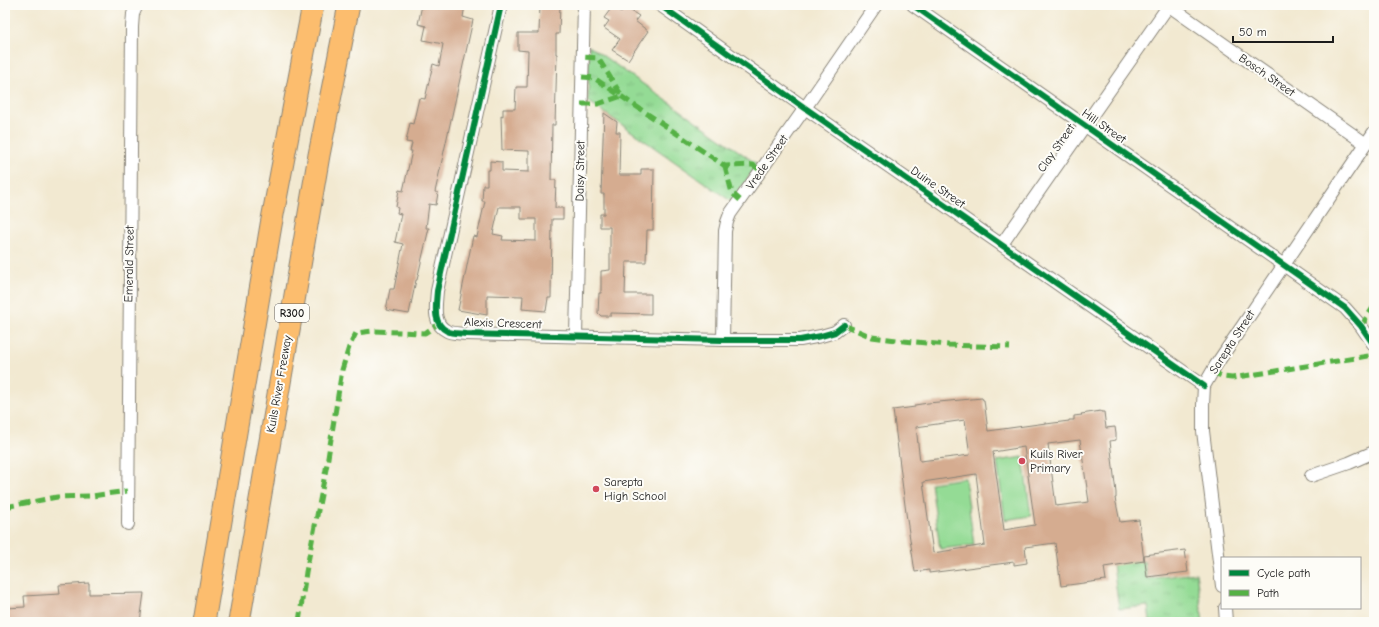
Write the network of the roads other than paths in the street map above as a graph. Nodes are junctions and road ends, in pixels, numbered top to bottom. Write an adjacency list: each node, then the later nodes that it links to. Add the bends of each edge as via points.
1 (137, 5): 23 (street, Emerald Street, via 132,27)
2 (313, 5): 26 (highway, R300, via 271,225)
3 (349, 5): 27 (highway, Kuils River Freeway / R300, via 319,155)
4 (501, 5): 17 (street, Alexis Crescent, via 437,290 435,311 438,324 448,332)
5 (584, 5): 17 (street, Daisy Street)
6 (660, 5): 10 (street, Duine Street)
7 (876, 5): 10 (street, Vrede Street)
8 (913, 5): 11 (street, Hill Street)
9 (1168, 5): 11 (street, Clay Street); 13 (street, Bosch Street)
10 (805, 108): 14 (street, Duine Street); 18 (street, Vrede Street, via 730,214 727,222)
11 (1085, 126): 14 (street, Clay Street); 15 (street, Hill Street)
12 (1374, 132): 13 (street, Sarepta Street)
13 (1366, 144): 15 (street, Sarepta Street)
14 (1002, 244): 20 (street, Duine Street)
15 (1283, 264): 19 (street, Hill Street, via 1345,308); 20 (street, Sarepta Street)
16 (844, 325): 18 (street, Alexis Crescent, via 835,332 800,340)
17 (576, 336): 18 (street, Alexis Crescent)
18 (723, 340)
19 (1374, 345)
20 (1204, 386): 24 (street, Sarepta Street, via 1204,431)
21 (1374, 452): 22 (street)
22 (1311, 476)
23 (128, 524)
24 (1221, 577)
25 (1225, 609): 28 (street)
26 (204, 622)
27 (239, 622)
28 (1226, 622)

